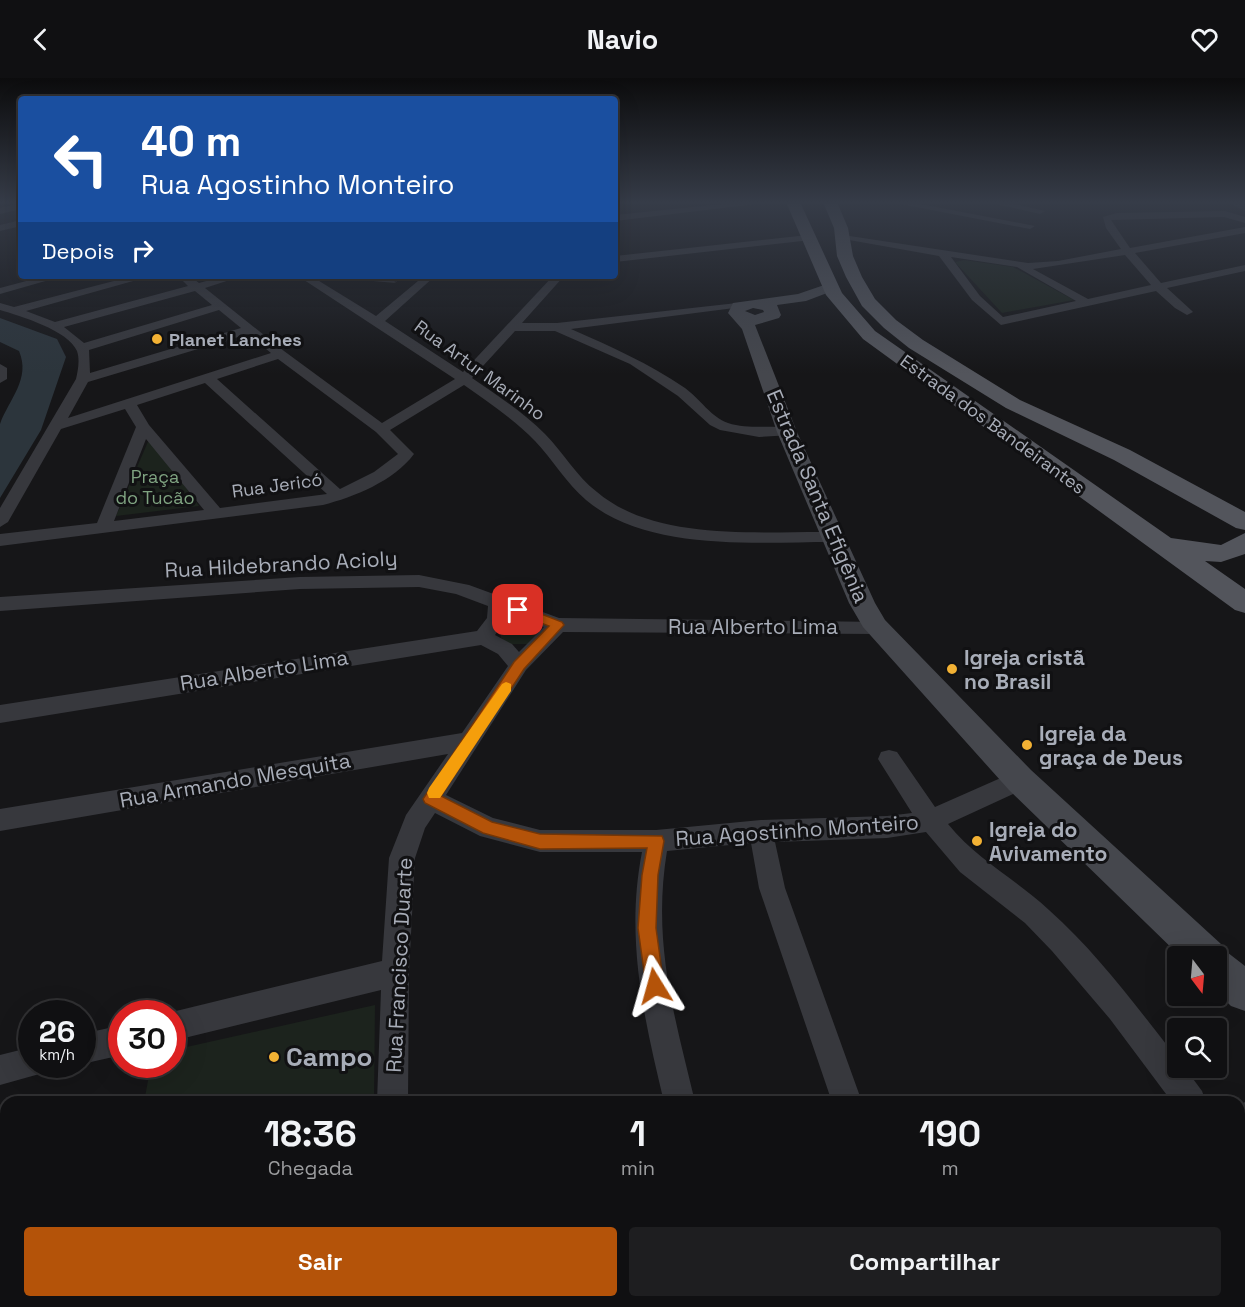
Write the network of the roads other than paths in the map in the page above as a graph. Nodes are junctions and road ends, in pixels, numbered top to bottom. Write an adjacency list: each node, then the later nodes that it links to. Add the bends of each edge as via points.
1 (820, 259): 19 (main road, Estrada dos Bandeirantes)
2 (847, 259): 46 (main road, Estrada dos Bandeirantes, via 868,302 916,344 1013,404 1122,454)
3 (947, 259): 21 (street, via 976,298 1001,321)
4 (982, 259): 7 (street)
5 (1081, 259): 7 (street, via 1043,266)
6 (1136, 259): 17 (street)
7 (1018, 265): 21 (street)
8 (1245, 268): 17 (street)
9 (0, 278): 20 (street)
10 (47, 279): 20 (street)
11 (134, 279): 24 (street)
12 (188, 279): 18 (street, Rua Jericó)
13 (227, 279): 18 (street)
14 (308, 279): 28 (street, Rua Artur Marinho)
15 (427, 279): 28 (street)
16 (556, 279): 30 (street)
17 (1159, 285): 21 (street); 26 (street)
18 (200, 287): 23 (street, Rua Jericó); 29 (street)
19 (830, 288): 25 (main road, Estrada dos Bandeirantes); 27 (street)
20 (5, 290)
21 (1086, 302)
22 (0, 306): 24 (street)
23 (221, 306): 32 (street, Rua Jericó); 33 (street)
24 (15, 310): 29 (street)
25 (845, 310): 27 (street, via 805,304); 53 (main road, Estrada dos Bandeirantes, via 869,335)
26 (1187, 312)
27 (752, 314): 31 (street, via 706,310); 44 (street, Estrada Santa Efigênia)
28 (377, 322): 39 (street, Rua Artur Marinho)
29 (53, 326): 33 (street, via 69,334)
30 (514, 327): 31 (street); 39 (street)
31 (557, 327): 44 (street, via 635,360 724,427 739,432)
32 (252, 329): 34 (street, Rua Jericó); 38 (street)
33 (82, 348): 38 (street)
34 (280, 354): 37 (street); 43 (street, Rua Jericó)
35 (0, 368): 36 (street)
36 (0, 378)
37 (208, 378): 40 (street); 45 (street)
38 (83, 379): 41 (street)
39 (464, 379): 43 (street); 52 (street, Rua Artur Marinho, via 528,426 579,486 621,515 670,529 748,536)
40 (129, 404): 41 (street); 42 (street)
41 (57, 426): 48 (street)
42 (143, 427): 47 (street); 50 (street)
43 (381, 429): 45 (street, Rua Jericó, via 406,454)
44 (787, 432): 52 (street, Estrada Santa Efigênia)
45 (339, 496): 47 (street, Rua Jericó)
46 (1220, 507): 49 (main road, Estrada dos Bandeirantes); 51 (main road)
47 (216, 513): 50 (street, Rua Jericó)
48 (0, 522)
49 (1245, 522)
50 (103, 528): 54 (street, Rua Jericó)
51 (1245, 530)
52 (832, 537): 60 (street, Estrada Santa Efigênia)
53 (1151, 537): 55 (main road, via 1216,554); 57 (main road, Estrada dos Bandeirantes)
54 (0, 540)
55 (1245, 541)
56 (498, 602): 58 (street, Rua Hildebrando Acioly, via 439,583 395,580); 59 (street, Rua Hildebrando Acioly); 61 (street, via 495,619)
57 (1245, 603)
58 (0, 604)
59 (558, 625): 60 (street, Rua Alberto Lima); 62 (street, Rua Francisco Duarte)
60 (876, 627): 66 (street, Estrada Santa Efigênia)
61 (483, 637): 62 (street, via 505,649); 63 (street, Rua Alberto Lima)
62 (519, 665): 64 (street, Rua Francisco Duarte)
63 (0, 714)
64 (471, 741): 67 (street, Rua Francisco Duarte); 68 (street, Rua Armando Mesquita)
65 (889, 759): 69 (street)
66 (1020, 780): 69 (street, Rua Agostinho Monteiro); 72 (street, Estrada Santa Efigênia)
67 (431, 799): 71 (street, Rua Agostinho Monteiro, via 489,828 540,841); 73 (street, Rua Francisco Duarte, via 415,823 402,858)
68 (0, 820)
69 (930, 821): 70 (street, Rua Agostinho Monteiro, via 887,827); 82 (street, via 983,877 1039,919 1120,1005)
70 (761, 831): 71 (street, Rua Agostinho Monteiro); 81 (street, via 772,888)
71 (656, 841): 80 (street, via 647,928 658,1005)
72 (1196, 946)
73 (395, 972): 76 (street); 79 (street, Rua Francisco Duarte)
74 (1227, 975): 75 (street)
75 (1245, 992)
76 (186, 1024)
77 (18, 1066): 78 (street)
78 (0, 1070)
79 (393, 1096)
80 (678, 1096)
81 (845, 1096)
82 (1187, 1096)

